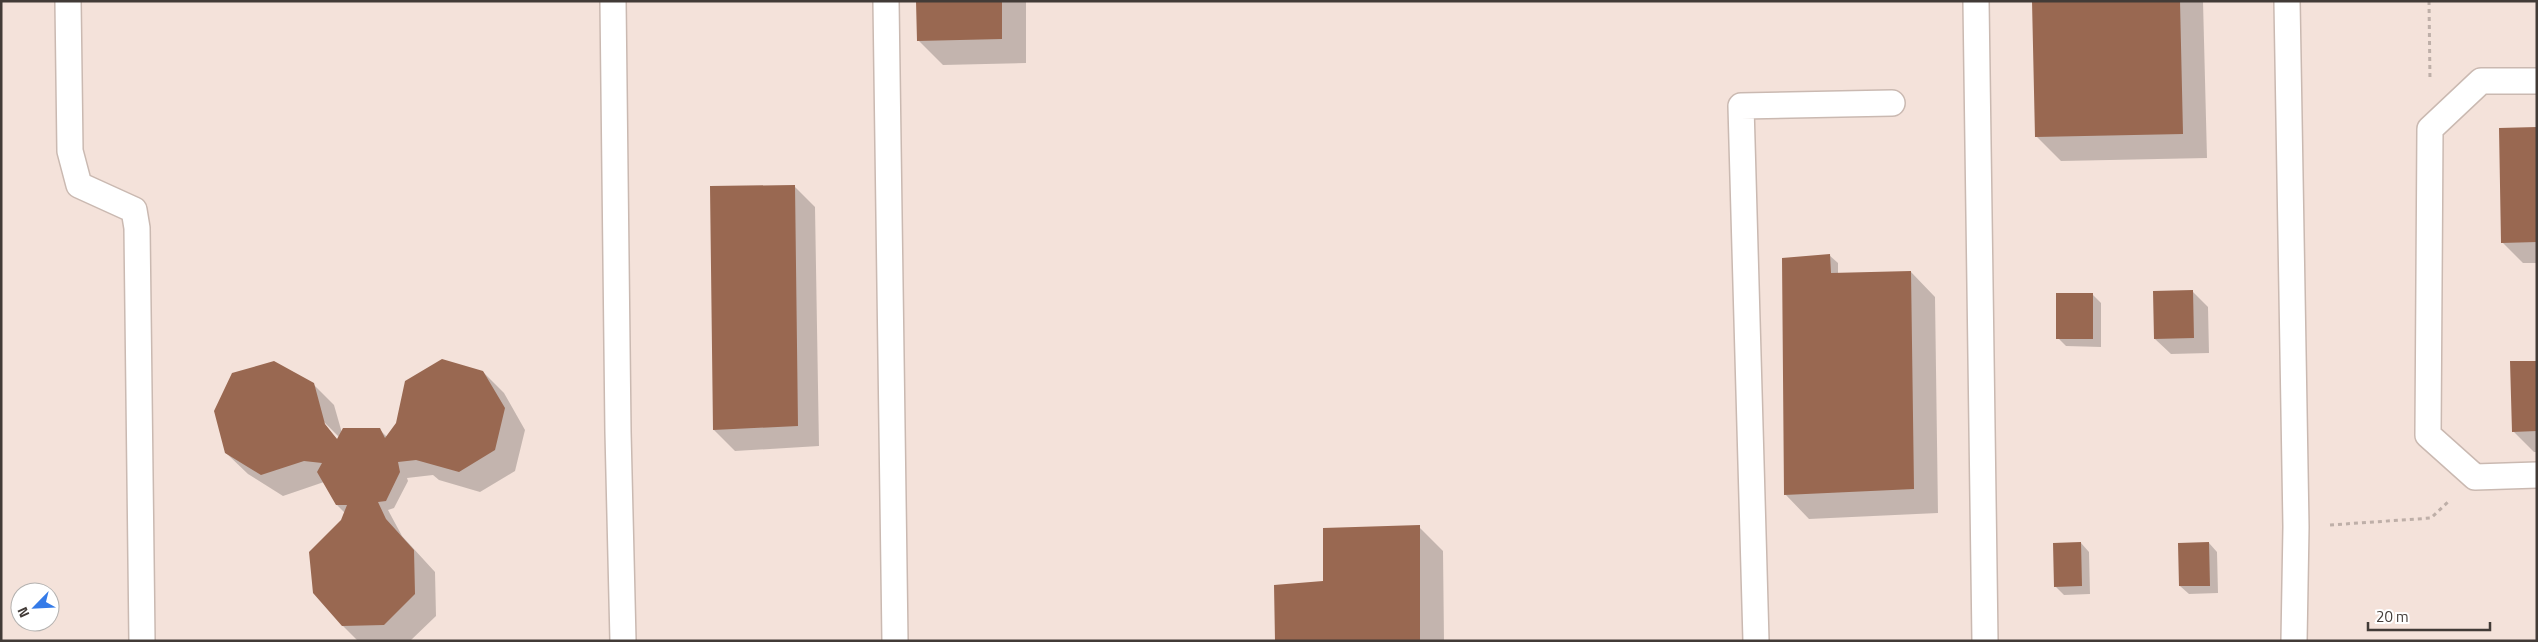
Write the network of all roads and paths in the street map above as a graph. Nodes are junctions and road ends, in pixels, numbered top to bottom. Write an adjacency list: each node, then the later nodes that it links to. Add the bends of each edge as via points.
1 (68, 1): 13 (lane, via 73,171 79,185 134,210)
2 (613, 1): 14 (lane)
3 (886, 1): 15 (lane)
4 (1976, 1): 17 (lane)
5 (2287, 1): 12 (lane)
6 (2429, 1): 9 (path)
7 (2537, 81): 9 (lane, via 2481,81)
8 (1892, 103): 16 (lane, via 1741,106)
9 (2430, 129): 11 (lane, via 2428,435)
10 (2537, 475): 11 (lane)
11 (2476, 477): 12 (path, via 2430,518)
12 (2296, 527): 18 (lane)
13 (142, 641)
14 (624, 641)
15 (895, 641)
16 (1756, 641)
17 (1985, 641)
18 (2294, 641)

